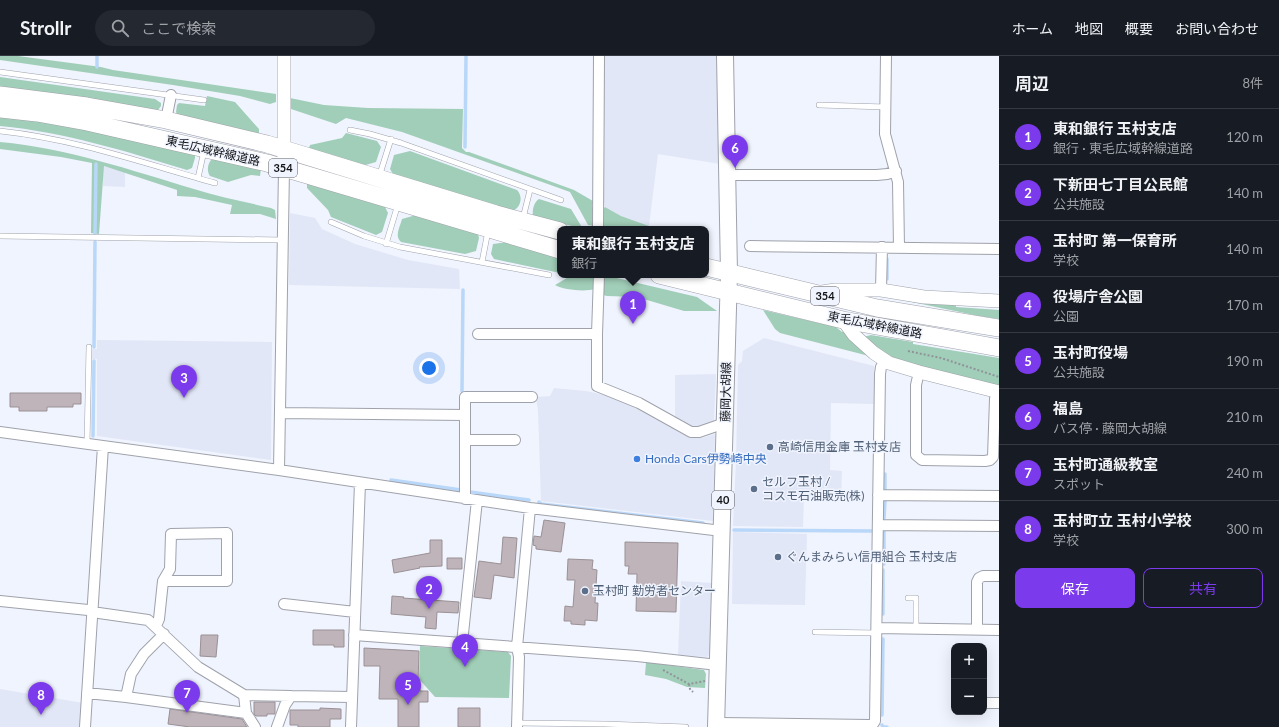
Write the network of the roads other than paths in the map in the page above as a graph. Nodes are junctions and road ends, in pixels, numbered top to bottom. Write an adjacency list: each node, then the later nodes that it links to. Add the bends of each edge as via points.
1 (284, 56): 17 (street)
2 (599, 56): 29 (street)
3 (724, 56): 20 (main road, 藤岡大胡線 / 40)
4 (886, 56): 10 (street)
5 (0, 72): 7 (lane)
6 (0, 95): 12 (highway, 東毛広域幹線道路 / 354, via 87,106)
7 (171, 95): 8 (lane); 12 (street)
8 (204, 100)
9 (819, 105): 10 (lane)
10 (886, 106): 19 (street, via 886,140)
11 (0, 109): 16 (highway, 東毛広域幹線道路 / 354, via 87,122)
12 (166, 120): 17 (highway, 東毛広域幹線道路 / 354)
13 (350, 130): 15 (lane)
14 (0, 131): 21 (lane, via 105,150)
15 (391, 140): 22 (lane); 24 (lane)
16 (205, 148): 18 (highway, 東毛広域幹線道路 / 354); 21 (lane)
17 (284, 149): 18 (street); 22 (highway, 東毛広域幹線道路 / 354)
18 (284, 168): 26 (highway, 東毛広域幹線道路 / 354); 33 (street)
19 (896, 171): 20 (street, via 878,175); 37 (street)
20 (728, 175): 42 (main road, 藤岡大胡線 / 40)
21 (198, 178): 23 (lane)
22 (379, 178): 27 (highway, 東毛広域幹線道路 / 354)
23 (216, 183)
24 (530, 190): 25 (lane); 27 (lane)
25 (561, 200)
26 (398, 203): 30 (highway, 東毛広域幹線道路 / 354); 34 (lane)
27 (522, 221): 31 (highway, 東毛広域幹線道路 / 354)
28 (331, 222): 34 (lane)
29 (598, 226)
30 (488, 228): 38 (highway, 東毛広域幹線道路 / 354); 40 (lane)
31 (557, 230)
32 (0, 236): 33 (lane)
33 (282, 240): 60 (street)
34 (386, 244): 40 (lane)
35 (750, 246): 36 (street)
36 (882, 248): 37 (street); 46 (street)
37 (899, 248): 39 (street)
38 (557, 249)
39 (999, 249)
40 (482, 262): 43 (lane)
41 (709, 269): 42 (highway, 東毛広域幹線道路 / 354)
42 (729, 273): 47 (main road, 藤岡大胡線 / 40); 48 (highway, 東毛広域幹線道路 / 354)
43 (549, 275)
44 (599, 278): 53 (street)
45 (671, 278): 47 (highway, 東毛広域幹線道路 / 354)
46 (881, 290): 48 (street, via 835,290); 49 (street, via 924,297)
47 (728, 292): 50 (highway, 東毛広域幹線道路 / 354); 62 (main road, 藤岡大胡線 / 40)
48 (815, 294): 51 (highway, 東毛広域幹線道路 / 354)
49 (999, 301)
50 (843, 320): 55 (highway, 東毛広域幹線道路 / 354); 56 (street, via 854,335)
51 (999, 328)
52 (478, 334): 53 (street)
53 (597, 334): 62 (street, via 597,386 639,403 691,432 699,432)
54 (89, 347): 66 (lane)
55 (999, 348)
56 (885, 361): 57 (street); 70 (street, via 880,374)
57 (919, 372): 58 (street); 58 (street, via 916,385 916,455 922,460 985,461 994,457 995,399)
58 (998, 392)
59 (532, 397): 61 (street, via 466,397)
60 (280, 413): 61 (street); 68 (street)
61 (465, 415): 64 (street)
62 (725, 423): 77 (main road, 藤岡大胡線 / 40)
63 (0, 432): 66 (street)
64 (465, 440): 65 (street); 72 (street)
65 (515, 440)
66 (87, 444): 67 (street)
67 (103, 446): 68 (street); 83 (street)
68 (279, 470): 69 (street)
69 (360, 483): 72 (street); 84 (street)
70 (878, 495): 71 (street); 75 (street)
71 (999, 496)
72 (465, 499): 73 (street)
73 (477, 500): 74 (street); 93 (street)
74 (530, 508): 77 (street); 94 (street)
75 (878, 525): 76 (street); 89 (street)
76 (999, 526)
77 (722, 531): 95 (main road, 藤岡大胡線 / 40)
78 (999, 576): 87 (street, via 983,576 977,582)
79 (163, 582): 79 (street, via 170,569 171,534 226,532 227,581); 85 (street, via 160,619)
80 (908, 598): 86 (lane, via 916,598)
81 (0, 601): 83 (street)
82 (284, 604): 84 (street)
83 (93, 612): 85 (street, via 148,620); 96 (street)
84 (355, 612): 92 (street)
85 (156, 626): 91 (street)
86 (916, 629): 87 (street); 89 (street)
87 (977, 629): 88 (street)
88 (999, 630)
89 (877, 631): 90 (lane); 106 (street, via 876,716)
90 (814, 632)
91 (164, 634): 97 (street, via 198,667); 99 (street, via 144,654 134,669)
92 (354, 635): 93 (street); 100 (street)
93 (462, 643): 94 (street)
94 (517, 647): 95 (street); 104 (street)
95 (718, 665): 105 (main road, 藤岡大胡線 / 40)
96 (87, 693): 99 (street); 107 (street)
97 (244, 695): 98 (street); 103 (street)
98 (291, 696): 100 (street); 109 (street)
99 (126, 697): 103 (street)
100 (352, 697): 110 (street)
101 (987, 703): 102 (street)
102 (999, 703)
103 (246, 713): 108 (street)
104 (517, 725): 111 (lane, via 605,724)
105 (716, 725): 106 (street)
106 (873, 725)
107 (85, 727)
108 (255, 727)
109 (277, 727)
110 (351, 727)
111 (686, 727)

